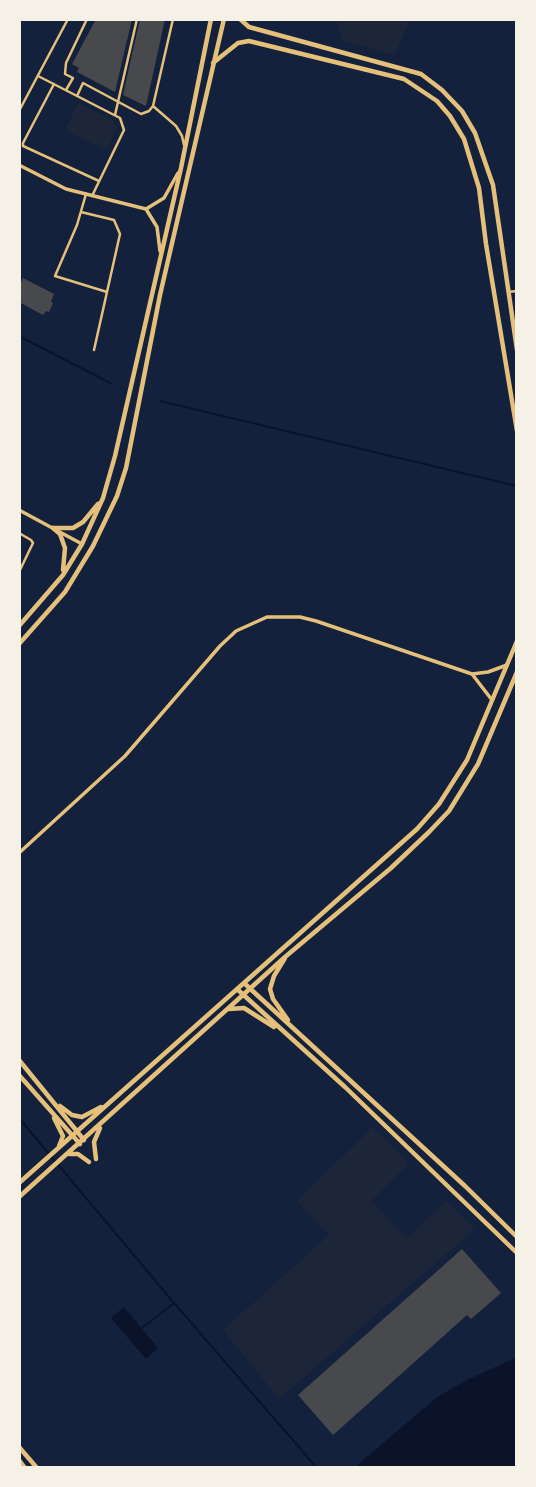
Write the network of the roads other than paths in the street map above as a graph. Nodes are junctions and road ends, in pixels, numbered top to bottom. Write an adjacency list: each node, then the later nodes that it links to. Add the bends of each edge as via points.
1 (68, 19): 9 (street)
2 (87, 19): 11 (street, via 65,63 65,74 73,78)
3 (137, 19): 13 (street)
4 (173, 19): 14 (street)
5 (211, 19): 17 (main road)
6 (224, 19): 8 (main road)
7 (240, 19): 28 (main road, via 249,27 407,69 442,90 462,111 489,169)
8 (212, 63): 31 (main road, via 238,43 249,41 404,79 437,101 464,139 480,188); 36 (main road, via 126,468)
9 (38, 76): 10 (street); 15 (street)
10 (54, 84): 11 (street); 20 (street, via 23,146)
11 (66, 90): 12 (street)
12 (77, 96): 13 (street, via 83,83); 16 (street)
13 (118, 102): 14 (street, via 141,114); 16 (street)
14 (153, 106): 17 (street, via 176,126)
15 (19, 111)
16 (115, 115): 20 (street, via 124,130)
17 (185, 149): 19 (main road)
18 (19, 165): 21 (street)
19 (181, 168): 23 (street, via 164,198); 25 (main road)
20 (99, 181): 22 (street)
21 (86, 194): 22 (street); 24 (street)
22 (92, 196): 23 (street)
23 (146, 209): 25 (street, via 157,227)
24 (81, 212): 27 (street, via 114,220 119,228); 27 (street, via 55,276)
25 (160, 251): 32 (main road)
26 (517, 291): 28 (street)
27 (107, 292): 29 (street)
28 (508, 292): 30 (main road)
29 (94, 350)
30 (517, 350)
31 (517, 431)
32 (103, 498): 34 (main road, via 78,525); 37 (main road)
33 (19, 510): 34 (street)
34 (53, 528): 37 (street); 39 (main road, via 65,548)
35 (19, 533): 38 (street, via 32,540 33,547)
36 (99, 535): 37 (main road); 42 (main road, via 65,592)
37 (82, 544): 39 (main road)
38 (19, 572)
39 (63, 575): 40 (main road)
40 (19, 626)
41 (517, 641): 43 (main road)
42 (19, 644)
43 (507, 665): 45 (street); 47 (main road)
44 (517, 671): 46 (main road)
45 (472, 674): 47 (street); 48 (street, via 316,621 267,617 236,631 220,646 125,756)
46 (514, 686): 49 (main road, via 478,764 449,811 402,858)
47 (492, 700): 50 (main road, via 467,760 439,804 417,829)
48 (19, 853)
49 (285, 957): 51 (main road); 55 (main road, via 270,989)
50 (244, 982): 51 (main road); 52 (main road)
51 (250, 988): 53 (main road); 55 (main road)
52 (237, 989): 53 (main road); 59 (main road)
53 (244, 995): 54 (main road); 56 (main road)
54 (227, 1010): 56 (main road, via 244,1008); 62 (main road)
55 (293, 1028): 72 (main road)
56 (284, 1033): 73 (main road)
57 (19, 1060): 60 (main road)
58 (19, 1074): 61 (main road)
59 (127, 1087): 60 (main road, via 82,1117); 63 (main road)
60 (56, 1104): 63 (main road)
61 (49, 1110): 64 (main road); 66 (main road, via 62,1136)
62 (102, 1124): 65 (main road); 68 (main road, via 94,1142)
63 (78, 1132): 64 (main road); 65 (main road)
64 (72, 1136): 65 (main road); 66 (main road)
65 (82, 1142): 67 (main road)
66 (56, 1151): 70 (main road)
67 (68, 1154): 69 (main road, via 78,1154); 71 (main road)
68 (96, 1159)
69 (89, 1162)
70 (19, 1183)
71 (19, 1197)
72 (517, 1237)
73 (517, 1253)
74 (19, 1447): 77 (main road)
75 (19, 1460): 76 (main road)
76 (25, 1468)
77 (37, 1468)

